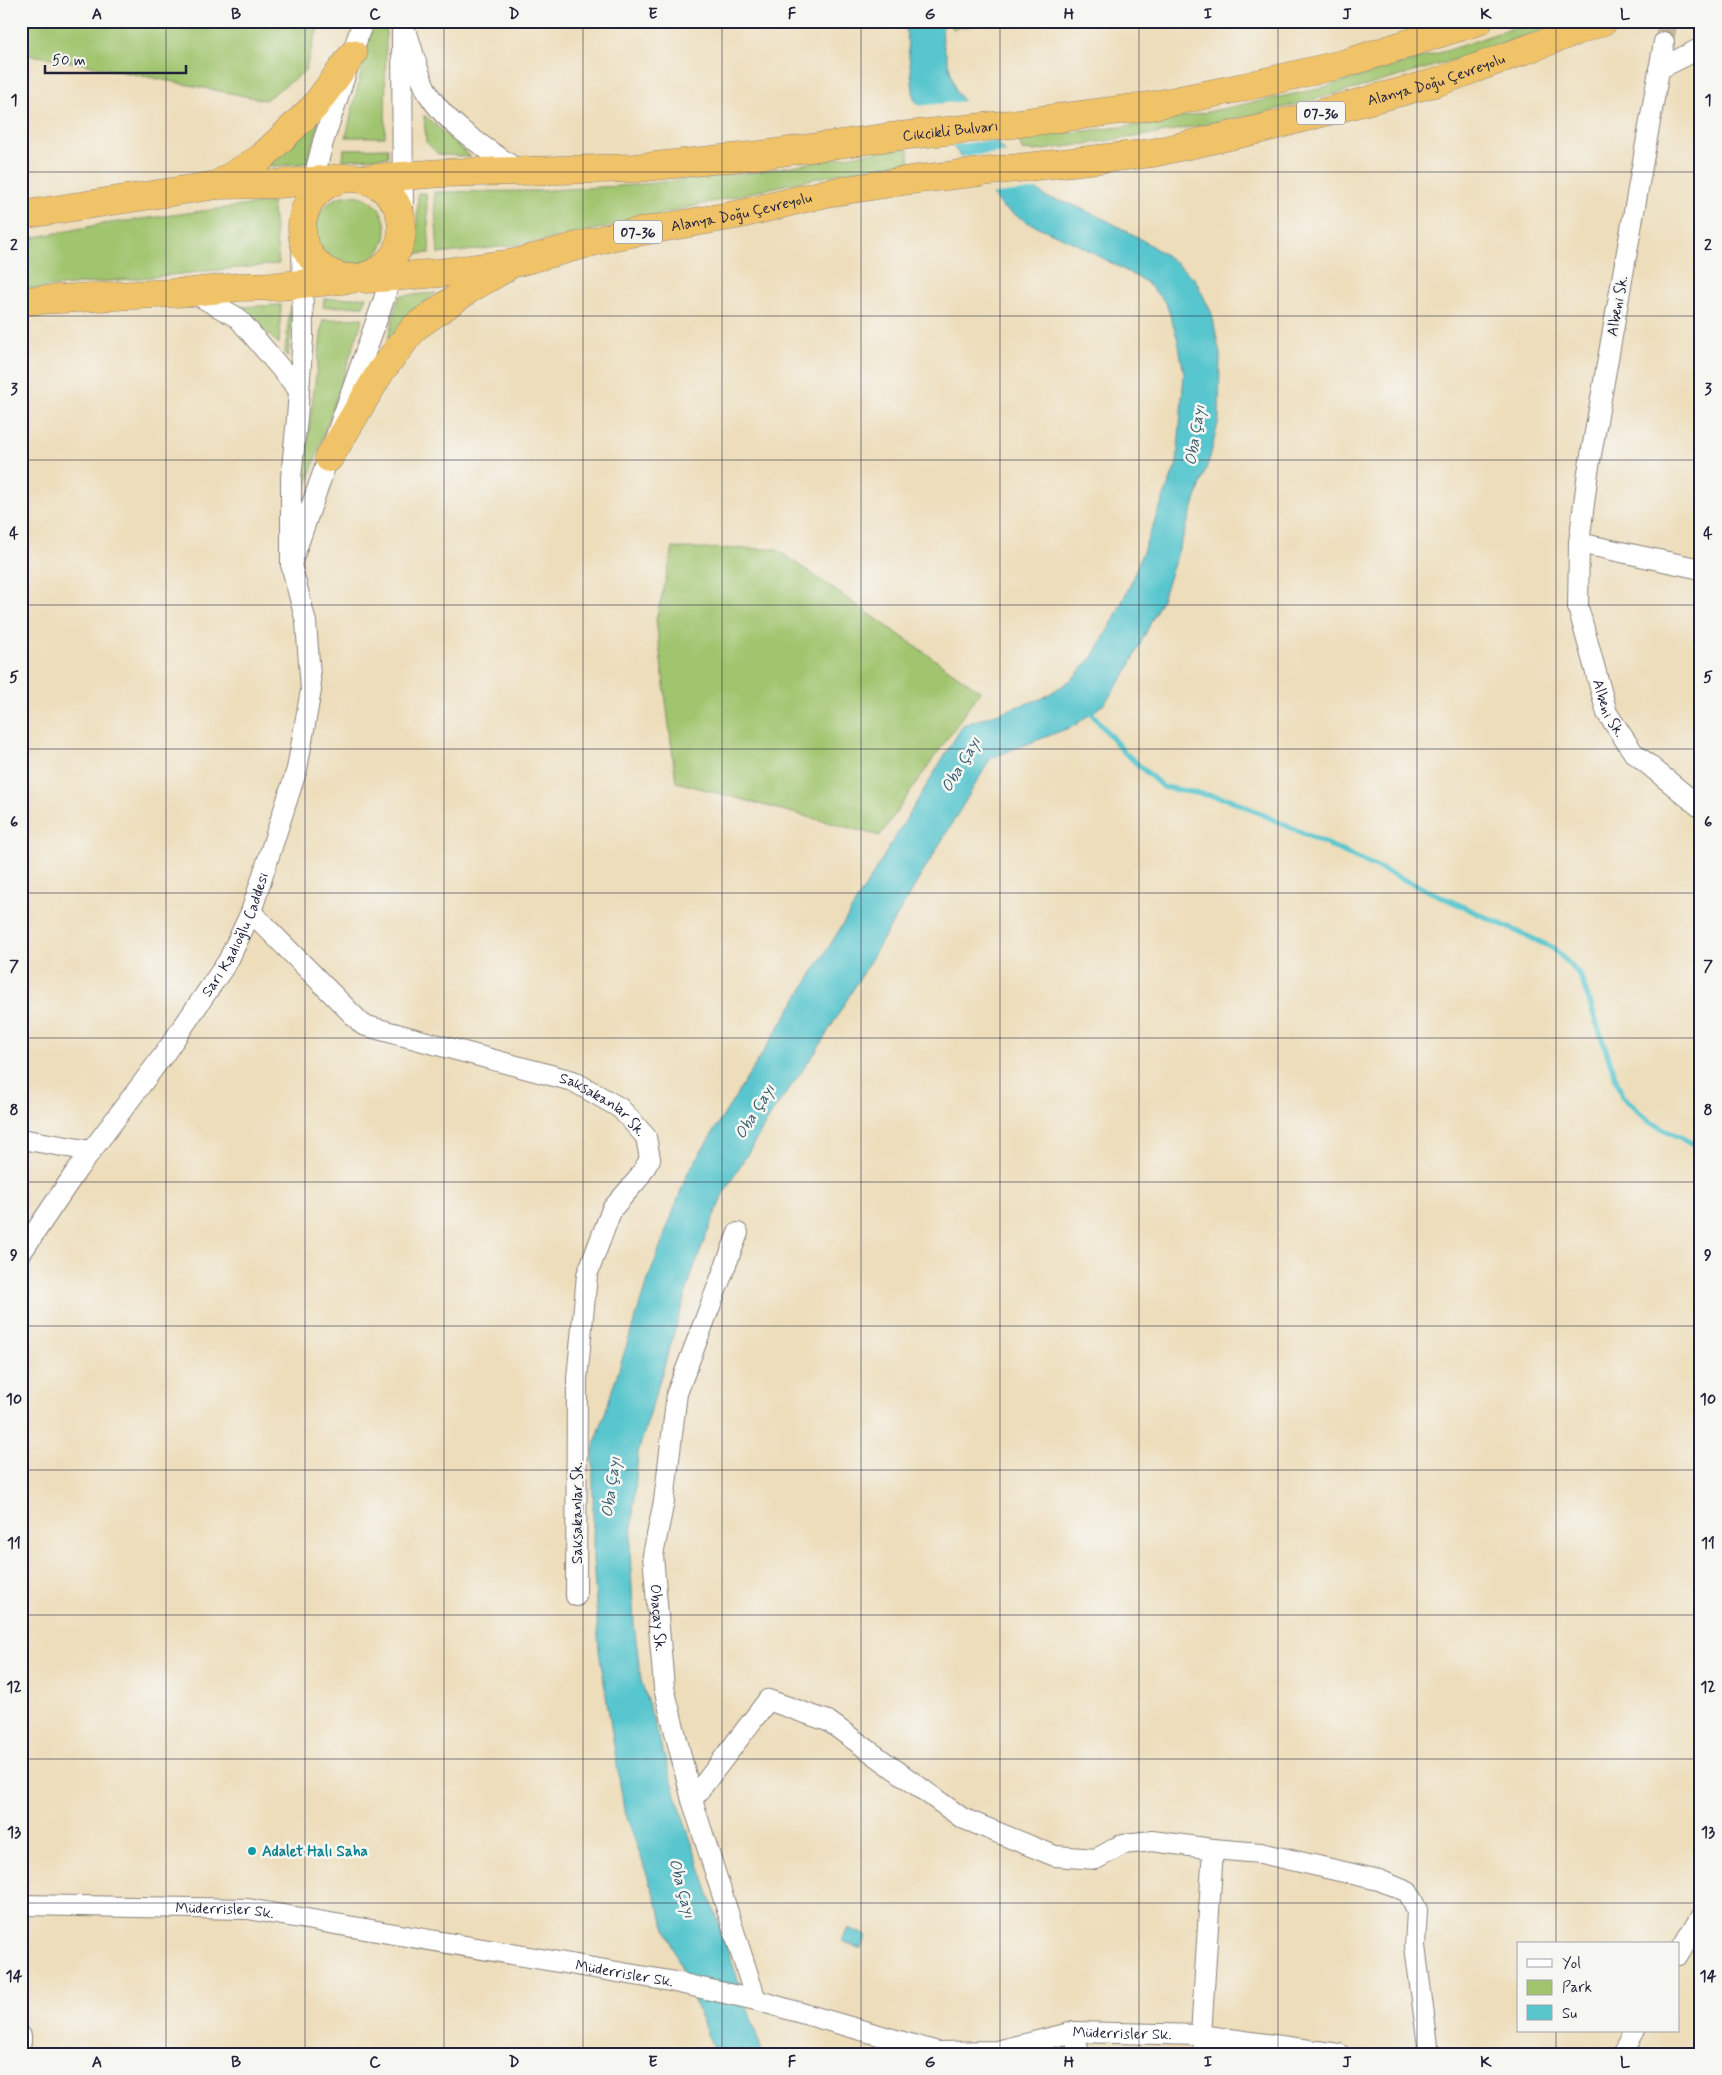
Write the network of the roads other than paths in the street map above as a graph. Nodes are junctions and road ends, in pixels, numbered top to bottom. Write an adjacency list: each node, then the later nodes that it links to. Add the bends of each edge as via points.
1 (363, 21): 7 (street, Sarı Kadıoğlu Caddesi)
2 (402, 21): 9 (street, via 429,94 445,115); 10 (street)
3 (1479, 21): 9 (highway, Cikcikli Bulvarı, via 1346,62 1244,88 1150,106 760,155 636,168)
4 (1604, 21): 17 (highway, Alanya Doğu Çevreyolu / 07-36, via 1438,82 1261,129 1152,153 910,180 826,193 741,214 615,236)
5 (1664, 42): 8 (street, Albeni Sk.)
6 (1701, 48): 8 (street)
7 (353, 54): 12 (street, Sarı Kadıoğlu Caddesi); 13 (highway, via 314,107 261,158)
8 (1659, 69): 24 (street, Albeni Sk., via 1588,472)
9 (521, 172): 10 (highway)
10 (402, 176): 11 (highway); 16 (street)
11 (353, 178): 12 (highway); 15 (highway, via 328,184 315,194); 16 (highway, via 378,185 391,196 400,211)
12 (313, 181): 13 (highway); 15 (street, Sarı Kadıoğlu Caddesi)
13 (217, 185): 14 (highway)
14 (21, 216)
15 (304, 218): 18 (highway, 07-36, via 303,242 310,257 321,268 335,276); 19 (street, Sarı Kadıoğlu Caddesi)
16 (402, 236): 18 (highway, via 393,258)
17 (515, 263): 18 (highway, Alanya Doğu Çevreyolu / 07-36); 23 (highway, via 468,290 415,327 381,371)
18 (369, 278): 19 (highway, Alanya Doğu Çevreyolu); 23 (street)
19 (302, 284): 20 (highway, Alanya Doğu Çevreyolu); 22 (street, Sarı Kadıoğlu Caddesi)
20 (192, 292): 21 (highway, Alanya Doğu Çevreyolu); 22 (street, via 238,318)
21 (21, 302)
22 (299, 390): 25 (street, Sarı Kadıoğlu Caddesi, via 291,478)
23 (329, 458): 25 (street)
24 (1579, 543): 26 (street); 27 (street, Albeni Sk., via 1578,607 1607,713 1633,752)
25 (291, 564): 28 (street, Sarı Kadıoğlu Caddesi, via 306,622 311,690 297,769)
26 (1701, 569)
27 (1701, 808)
28 (252, 912): 30 (street, Sarı Kadıoğlu Caddesi, via 228,961 165,1053); 33 (street, Saksakanlar Sk., via 363,1025 573,1080 620,1108 646,1136 650,1159 612,1209 587,1275 577,1379)
29 (21, 1139): 30 (street)
30 (91, 1151): 32 (street, Sarı Kadıoğlu Caddesi)
31 (738, 1233): 34 (street, Obaçay Sk., via 677,1393 664,1501 653,1555 664,1688)
32 (21, 1254)
33 (576, 1596)
34 (692, 1800): 35 (street, via 768,1700 828,1721 962,1818 1055,1856 1096,1859 1123,1844 1152,1840); 39 (street, Obaçay Sk.)
35 (1212, 1849): 44 (street); 47 (street, via 1270,1855 1379,1880 1408,1892 1417,1910 1414,1946)
36 (21, 1905): 39 (street, Müderrisler Sk., via 248,1909 670,1981)
37 (1701, 1916): 38 (street)
38 (1680, 1953)
39 (756, 2000): 40 (street, Müderrisler Sk., via 938,2052 997,2051)
40 (1074, 2032): 44 (street, Müderrisler Sk.); 45 (street)
41 (1634, 2032): 48 (street)
42 (21, 2036): 43 (street)
43 (21, 2042)
44 (1203, 2044): 46 (street, Müderrisler Sk.)
45 (1079, 2054)
46 (1339, 2054)
47 (1429, 2054)
48 (1622, 2054)

